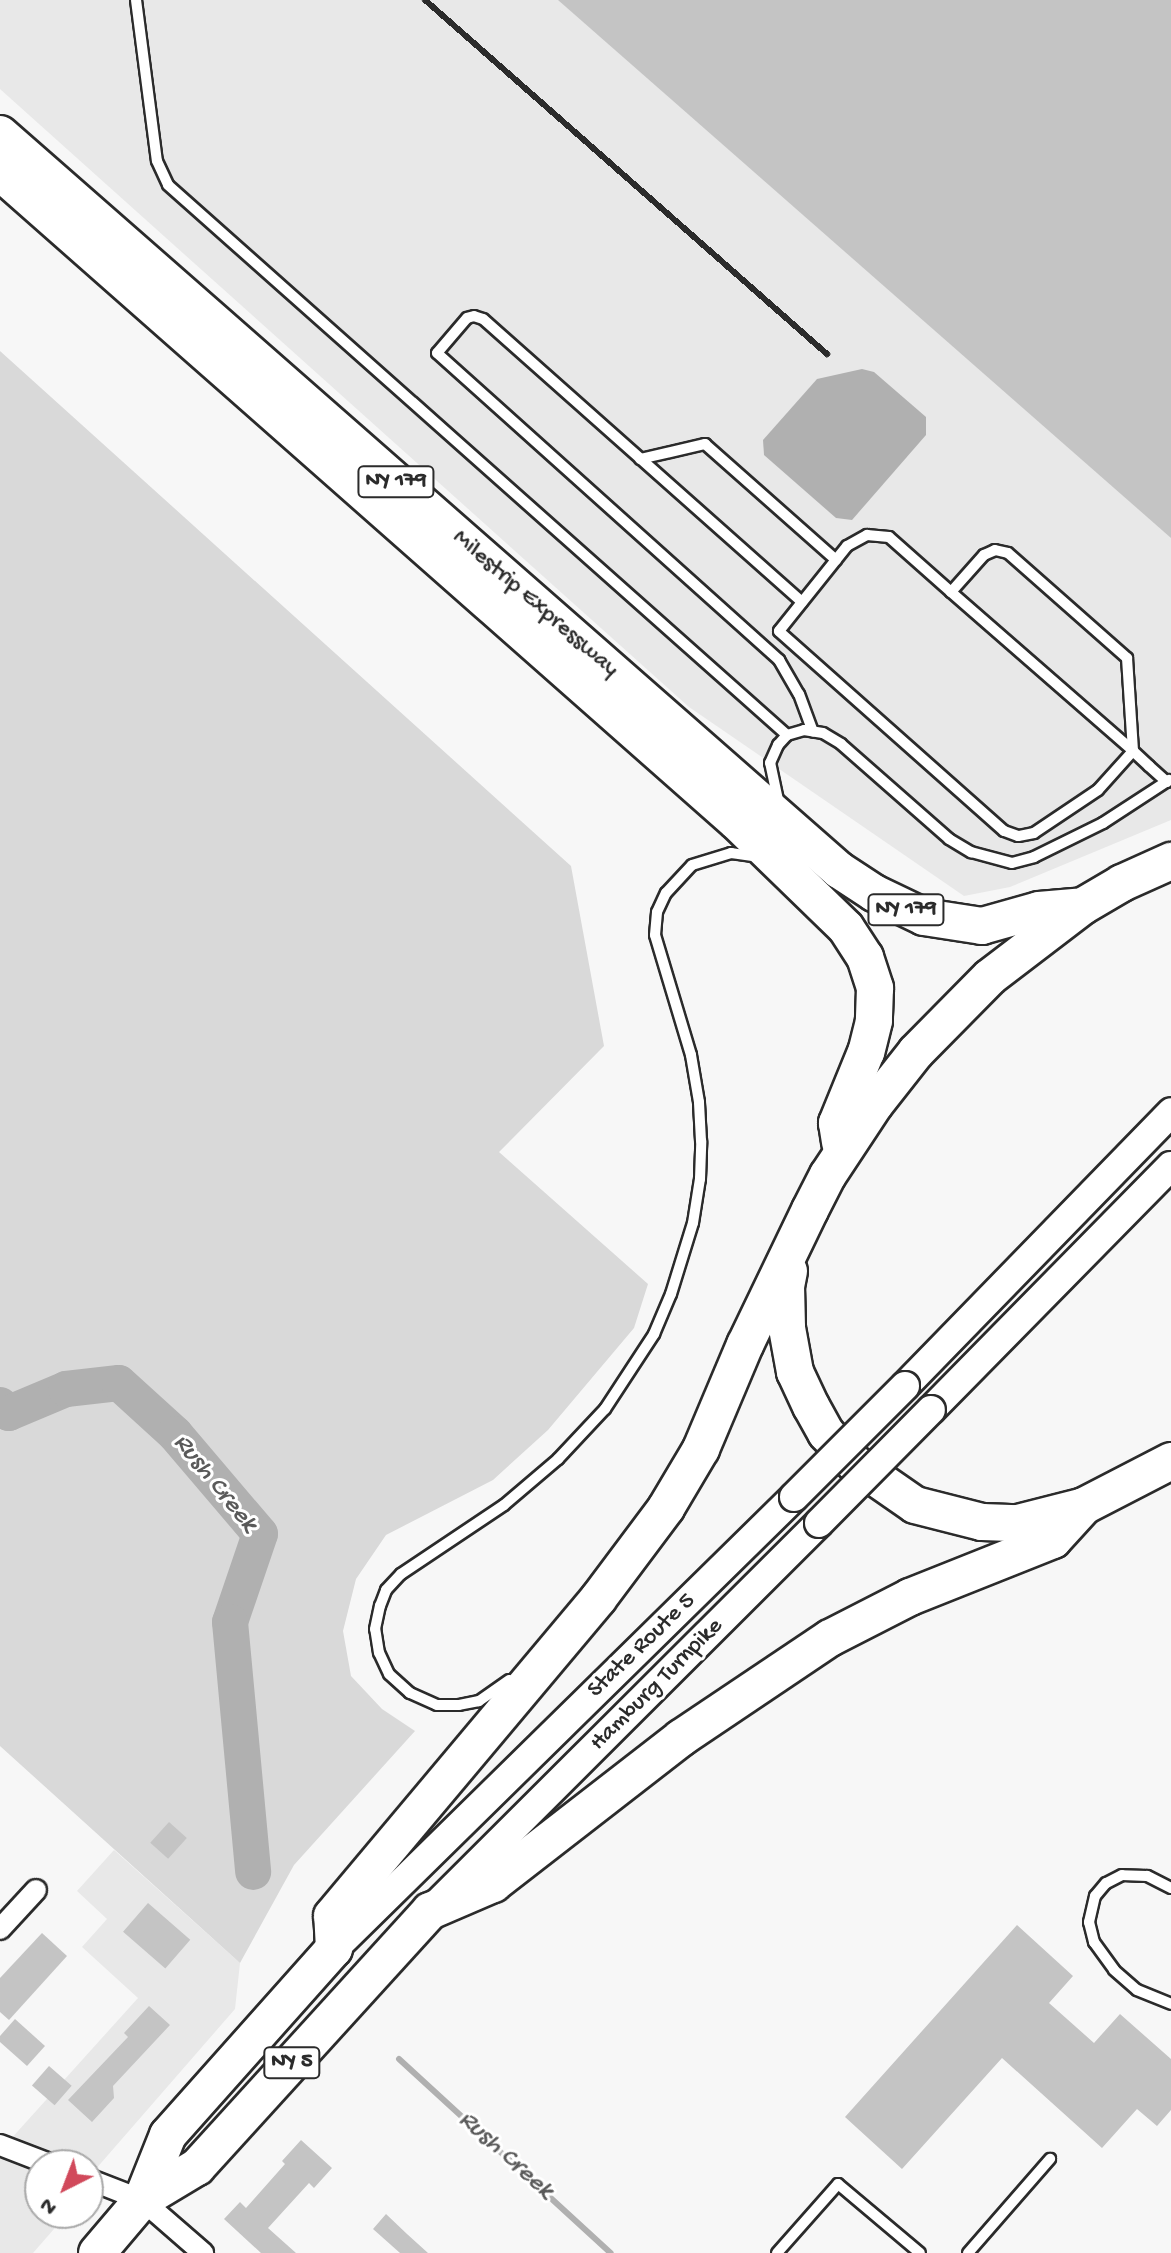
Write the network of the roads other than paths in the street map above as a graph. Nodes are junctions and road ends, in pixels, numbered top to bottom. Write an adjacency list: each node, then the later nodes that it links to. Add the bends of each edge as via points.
1 (136, 0): 11 (lane, via 157,161 168,185)
2 (0, 134): 14 (highway, Milestrip Expressway / NY 179)
3 (0, 172): 16 (highway, Milestrip Expressway / NY 179)
4 (640, 459): 5 (lane, via 705,444); 7 (lane); 9 (lane, via 483,319 467,318 437,353)
5 (836, 560): 6 (lane, via 867,535 889,537); 7 (lane)
6 (951, 592): 12 (lane); 12 (lane, via 984,555 995,550 1008,553 1127,658)
7 (802, 602): 8 (lane, via 779,631)
8 (793, 643): 9 (lane); 12 (lane, via 1004,831 1018,836 1034,833 1098,790)
9 (779, 660): 10 (lane)
10 (813, 732): 11 (lane); 13 (lane, via 841,744 949,839 971,852 1012,863 1103,823)
11 (787, 735): 14 (lane, via 778,745 771,772)
12 (1133, 751): 13 (lane)
13 (1169, 780)
14 (793, 831): 17 (highway, Milestrip Expressway / NY 179, via 874,893 924,917 982,926 1039,910)
15 (1171, 861): 17 (highway)
16 (790, 870): 19 (highway, Milestrip Expressway / NY 179, via 846,928 865,957 875,988 866,1052 837,1123); 24 (lane, via 731,853 692,865 666,893 655,935 691,1055 701,1141 693,1223 671,1294 631,1374 558,1459 528,1487 401,1574 386,1590 375,1629 379,1653 389,1674 410,1693 437,1705 469,1704 502,1686)
17 (1083, 906): 19 (highway, via 990,977 952,1014 875,1104)
18 (1171, 1112): 30 (main road, State Route 5 / NY 5, bridge, via 905,1386)
19 (842, 1153): 21 (highway)
20 (1171, 1166): 28 (main road, Hamburg Turnpike / NY 5, bridge)
21 (798, 1239): 23 (highway, via 786,1286 795,1372 826,1433 853,1462 915,1505 958,1518 1018,1523); 24 (highway, via 701,1449 666,1508)
22 (1171, 1461): 23 (highway)
23 (1084, 1506): 28 (highway, via 1053,1540 910,1597 830,1638 681,1738 493,1884)
24 (598, 1599): 30 (highway, via 332,1916)
25 (1171, 1871): 26 (lane)
26 (1166, 1884): 31 (lane, via 1122,1875 1095,1896 1089,1922 1094,1942 1114,1970 1137,1990)
27 (36, 1890): 29 (street)
28 (430, 1911): 36 (highway, Hamburg Turnpike / NY 5, via 197,2167)
29 (0, 1929)
30 (334, 1949): 36 (highway, State Route 5 / NY 5, via 168,2135)
31 (1171, 2004)
32 (0, 2145): 33 (street)
33 (24, 2154)
34 (1050, 2159): 41 (lane)
35 (104, 2185): 36 (street)
36 (142, 2200): 37 (highway, NY 5); 38 (street)
37 (97, 2253)
38 (203, 2253)
39 (777, 2253): 40 (lane, via 838,2184)
40 (920, 2253)
41 (968, 2253)

